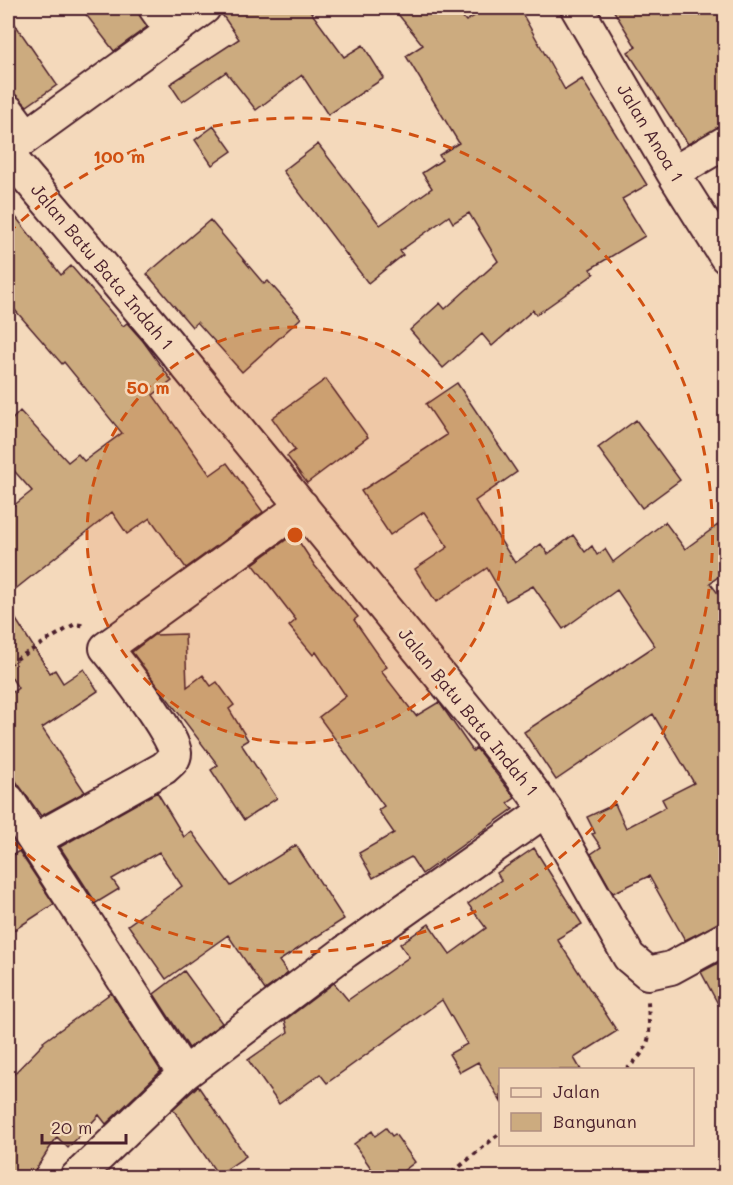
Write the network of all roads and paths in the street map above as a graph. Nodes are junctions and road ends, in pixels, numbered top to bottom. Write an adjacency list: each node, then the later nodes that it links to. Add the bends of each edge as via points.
1 (204, 8): 3 (street)
2 (577, 8): 7 (street, Jalan Anoa 1)
3 (163, 19): 6 (street)
4 (8, 111): 6 (street, Jalan Batu Bata Indah 1)
5 (726, 142): 7 (street)
6 (14, 147): 9 (street, Jalan Batu Bata Indah 1)
7 (673, 173): 8 (street, Jalan Anoa 1)
8 (726, 257)
9 (302, 506): 10 (street); 13 (street, Jalan Batu Bata Indah 1)
10 (106, 648): 11 (path, via 85,626 75,624); 14 (street, via 160,724 175,751 174,758 164,768)
11 (8, 664)
12 (8, 800): 14 (street)
13 (546, 810): 16 (street, via 629,957); 18 (street, Jalan Batu Bata Indah 1, via 345,952)
14 (35, 840): 18 (street)
15 (726, 938): 16 (street, via 671,968)
16 (648, 973): 17 (path, via 649,1040 646,1051)
17 (628, 1068)
18 (184, 1074): 20 (street, Jalan Batu Bata Indah 1)
19 (499, 1135): 21 (path)
20 (76, 1178)
21 (446, 1178)

